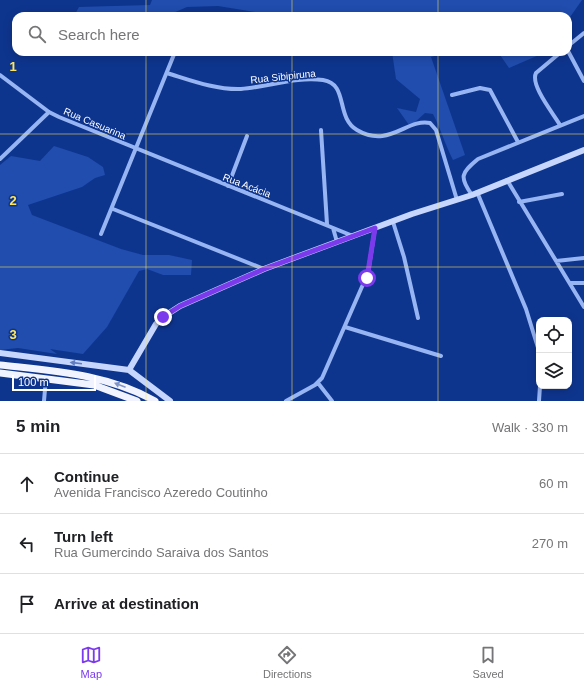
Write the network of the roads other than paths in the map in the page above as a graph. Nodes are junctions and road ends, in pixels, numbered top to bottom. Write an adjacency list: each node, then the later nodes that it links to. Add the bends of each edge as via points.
1 (584, 33): 2 (street)
2 (572, 43)
3 (173, 56): 6 (street)
4 (556, 56): 12 (street, via 536,72 534,77 536,87)
5 (570, 56): 8 (street)
6 (166, 73): 16 (street); 23 (street, Rua Sibipiruna, via 227,88 302,81 329,82 338,90 347,121 356,130 371,135 392,134 421,123 430,123 436,130)
7 (0, 75): 10 (street, Rua Casuarina)
8 (584, 81)
9 (452, 95): 15 (street, via 480,88 490,90)
10 (49, 112): 16 (street, Rua Casuarina); 18 (street, Rua Casuarina)
11 (584, 116): 12 (street)
12 (560, 125): 15 (street)
13 (321, 130): 27 (street)
14 (247, 136): 20 (street)
15 (518, 142): 21 (street, via 483,155 466,171 463,180)
16 (135, 148): 20 (street, Rua Acácia); 25 (street)
17 (584, 150): 19 (main road)
18 (0, 160)
19 (507, 180): 21 (main road); 24 (street)
20 (228, 186): 27 (street, Rua Acácia)
21 (475, 194): 23 (main road); 41 (street, via 526,309)
22 (562, 194): 24 (street)
23 (457, 200): 26 (main road)
24 (519, 202): 34 (street)
25 (113, 209): 30 (street); 35 (street)
26 (393, 222): 29 (main road); 39 (street, via 406,263)
27 (327, 224): 28 (street, Rua Acácia)
28 (333, 228): 31 (street, Rua Acácia); 32 (street)
29 (375, 228): 31 (main road); 40 (street, via 368,273)
30 (101, 234)
31 (354, 236): 32 (main road)
32 (337, 242): 35 (main road)
33 (584, 258): 34 (street)
34 (556, 260): 36 (street)
35 (264, 269): 45 (main road, via 180,306 163,317 150,333)
36 (570, 283): 37 (street); 38 (street)
37 (584, 283)
38 (584, 307)
39 (418, 318)
40 (345, 327): 43 (street); 48 (street)
41 (536, 341)
42 (0, 353): 45 (main road, one-way to 42)
43 (441, 356)
44 (0, 365): 52 (highway, one-way to 44, via 131,389 89,376)
45 (129, 370): 53 (main road)
46 (0, 373): 47 (highway)
47 (46, 378): 50 (street); 51 (highway, via 94,385)
48 (318, 383): 54 (street); 55 (street)
49 (540, 389): 56 (street)
50 (44, 401)
51 (137, 401)
52 (155, 401)
53 (170, 401)
54 (286, 401)
55 (332, 401)
56 (539, 401)

